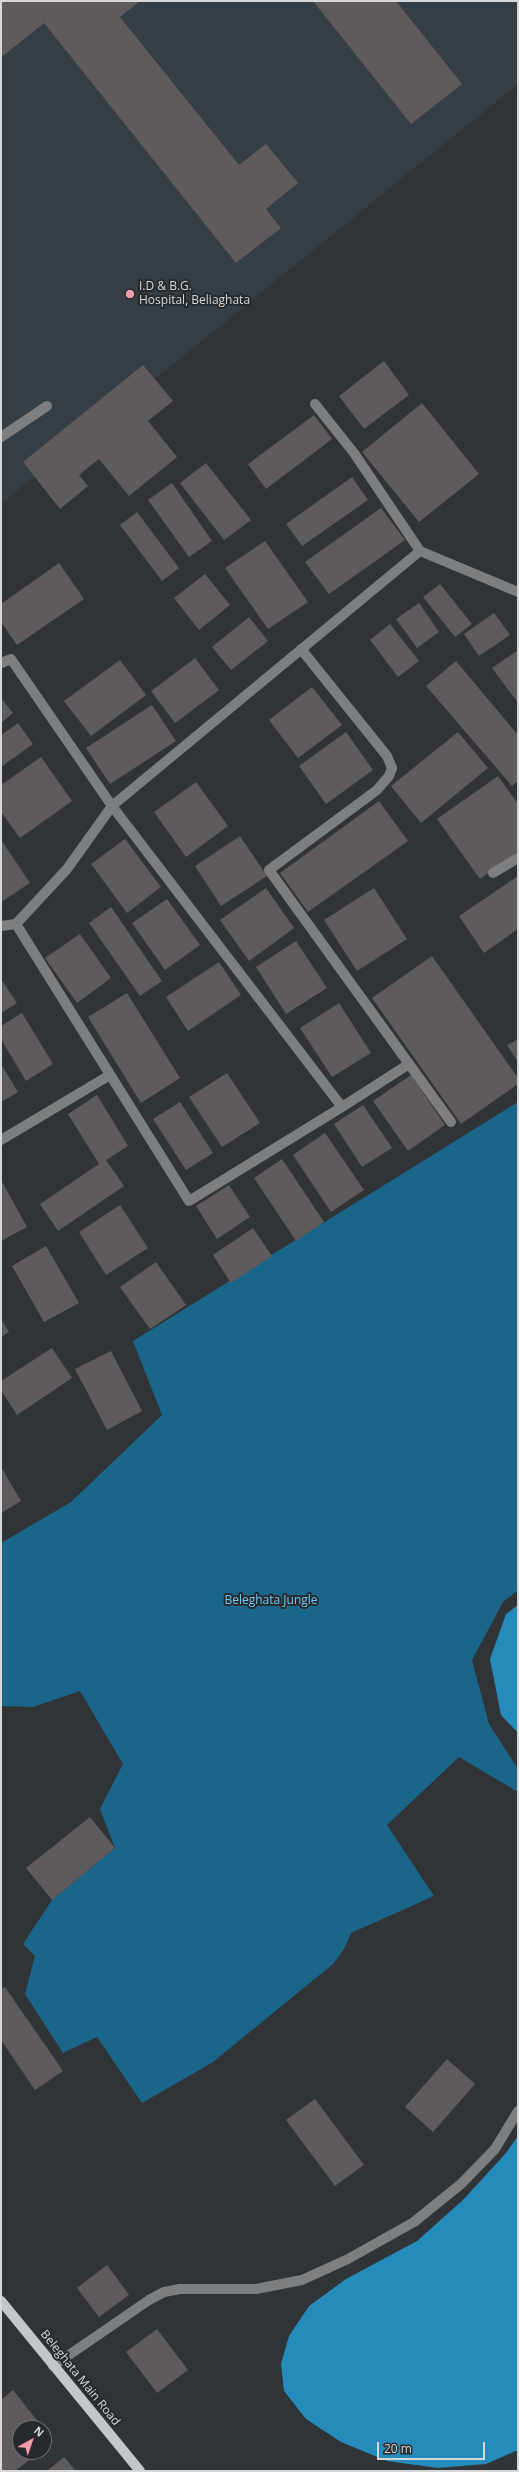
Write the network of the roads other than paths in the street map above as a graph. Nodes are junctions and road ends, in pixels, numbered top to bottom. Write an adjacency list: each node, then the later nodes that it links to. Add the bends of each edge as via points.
1 (315, 404): 4 (street, via 354,453)
2 (47, 406): 3 (street)
3 (1, 437)
4 (420, 551): 5 (street); 6 (street)
5 (518, 592)
6 (301, 649): 8 (street); 13 (street, via 387,756 392,768 390,776 377,790 269,870)
7 (1, 663): 8 (street, via 11,659)
8 (112, 806): 11 (street, via 67,868); 15 (street)
9 (518, 858): 10 (street)
10 (493, 873)
11 (16, 924): 12 (street); 14 (street)
12 (1, 926)
13 (409, 1064): 15 (street); 16 (street)
14 (110, 1075): 15 (street, via 189,1201); 17 (street)
15 (342, 1107)
16 (451, 1122)
17 (1, 1140)
18 (518, 2111): 20 (street, via 495,2148 461,2184 414,2222 348,2259 302,2280 256,2289 180,2289 164,2292)
19 (1, 2301): 20 (main road, Beleghata Main Road)
20 (53, 2366): 21 (main road, Beleghata Main Road)
21 (140, 2471)

